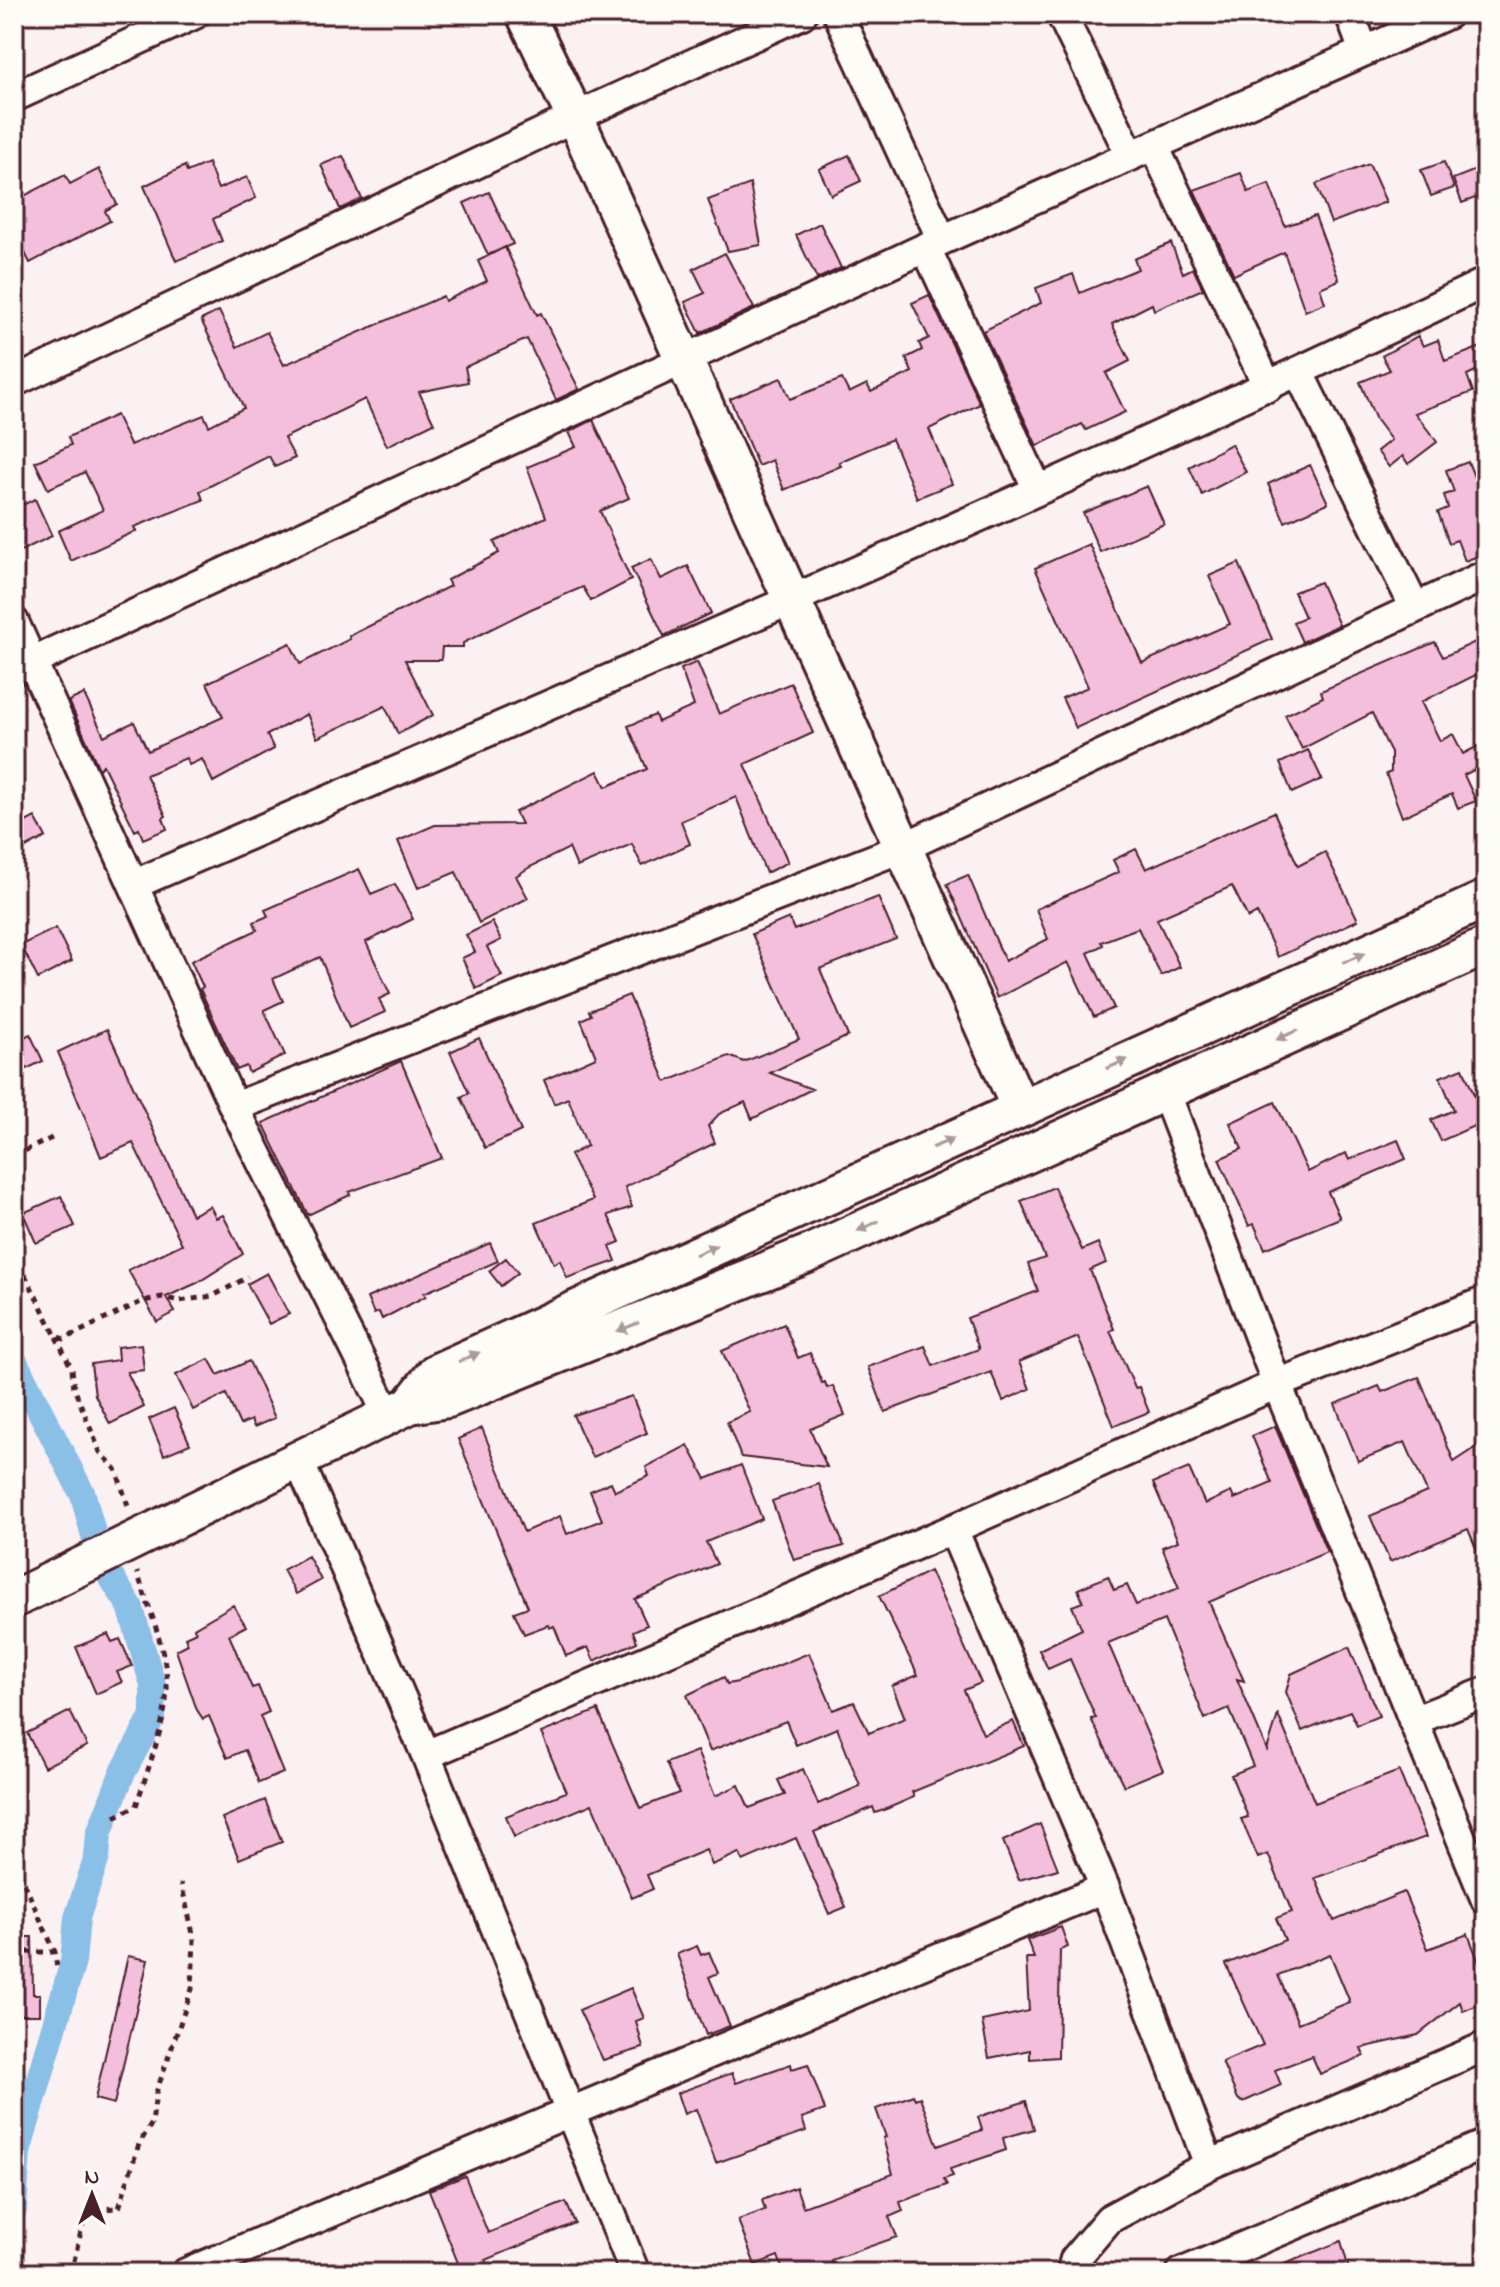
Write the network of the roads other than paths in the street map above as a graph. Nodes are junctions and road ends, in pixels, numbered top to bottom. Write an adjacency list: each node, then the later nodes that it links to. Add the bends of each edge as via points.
1 (195, 14): 9 (street)
2 (525, 14): 10 (street)
3 (802, 14): 10 (street)
4 (838, 14): 12 (street)
5 (1061, 14): 11 (street)
6 (1350, 14): 8 (street)
7 (1448, 14): 8 (street)
8 (1363, 49): 11 (street)
9 (14, 97)
10 (575, 117): 14 (street); 16 (street)
11 (1143, 151): 12 (street); 17 (street)
12 (934, 245): 14 (street); 18 (street)
13 (1486, 282): 15 (street)
14 (684, 361): 20 (street); 23 (street)
15 (1299, 373): 17 (street); 21 (street)
16 (14, 382)
17 (1268, 387): 18 (street)
18 (1038, 490): 20 (street)
19 (1486, 575): 21 (street)
20 (791, 600): 24 (street); 25 (street)
21 (1414, 606): 24 (street)
22 (14, 622): 23 (street)
23 (23, 666): 25 (street)
24 (902, 848): 30 (street); 31 (street)
25 (135, 884): 30 (street)
26 (1486, 899): 28 (street, one-way to 26)
27 (1486, 946): 29 (street, one-way to 29)
28 (1069, 1085): 31 (street); 32 (street)
29 (1165, 1091): 32 (street); 36 (street)
30 (234, 1107): 37 (street)
31 (1020, 1108): 33 (street, one-way to 31)
32 (1090, 1124): 34 (street, one-way to 34)
33 (792, 1211): 34 (street); 37 (street, one-way to 33, via 435,1373)
34 (810, 1253): 37 (street, one-way to 37, via 448,1399)
35 (1486, 1301): 36 (street)
36 (1277, 1384): 39 (street); 42 (street)
37 (399, 1410): 38 (street)
38 (298, 1459): 40 (street); 43 (street)
39 (953, 1529): 43 (street); 44 (street)
40 (14, 1599)
41 (1486, 1692): 42 (street)
42 (1413, 1721): 45 (street)
43 (426, 1755): 47 (street)
44 (1105, 1888): 47 (street); 49 (street)
45 (1486, 1900)
46 (1486, 2046): 49 (street)
47 (569, 2110): 50 (street); 51 (street)
48 (1486, 2144): 53 (street)
49 (1209, 2165): 52 (street, via 1109,2219 1075,2259)
50 (186, 2273)
51 (635, 2273)
52 (1071, 2273)
53 (1181, 2273)

